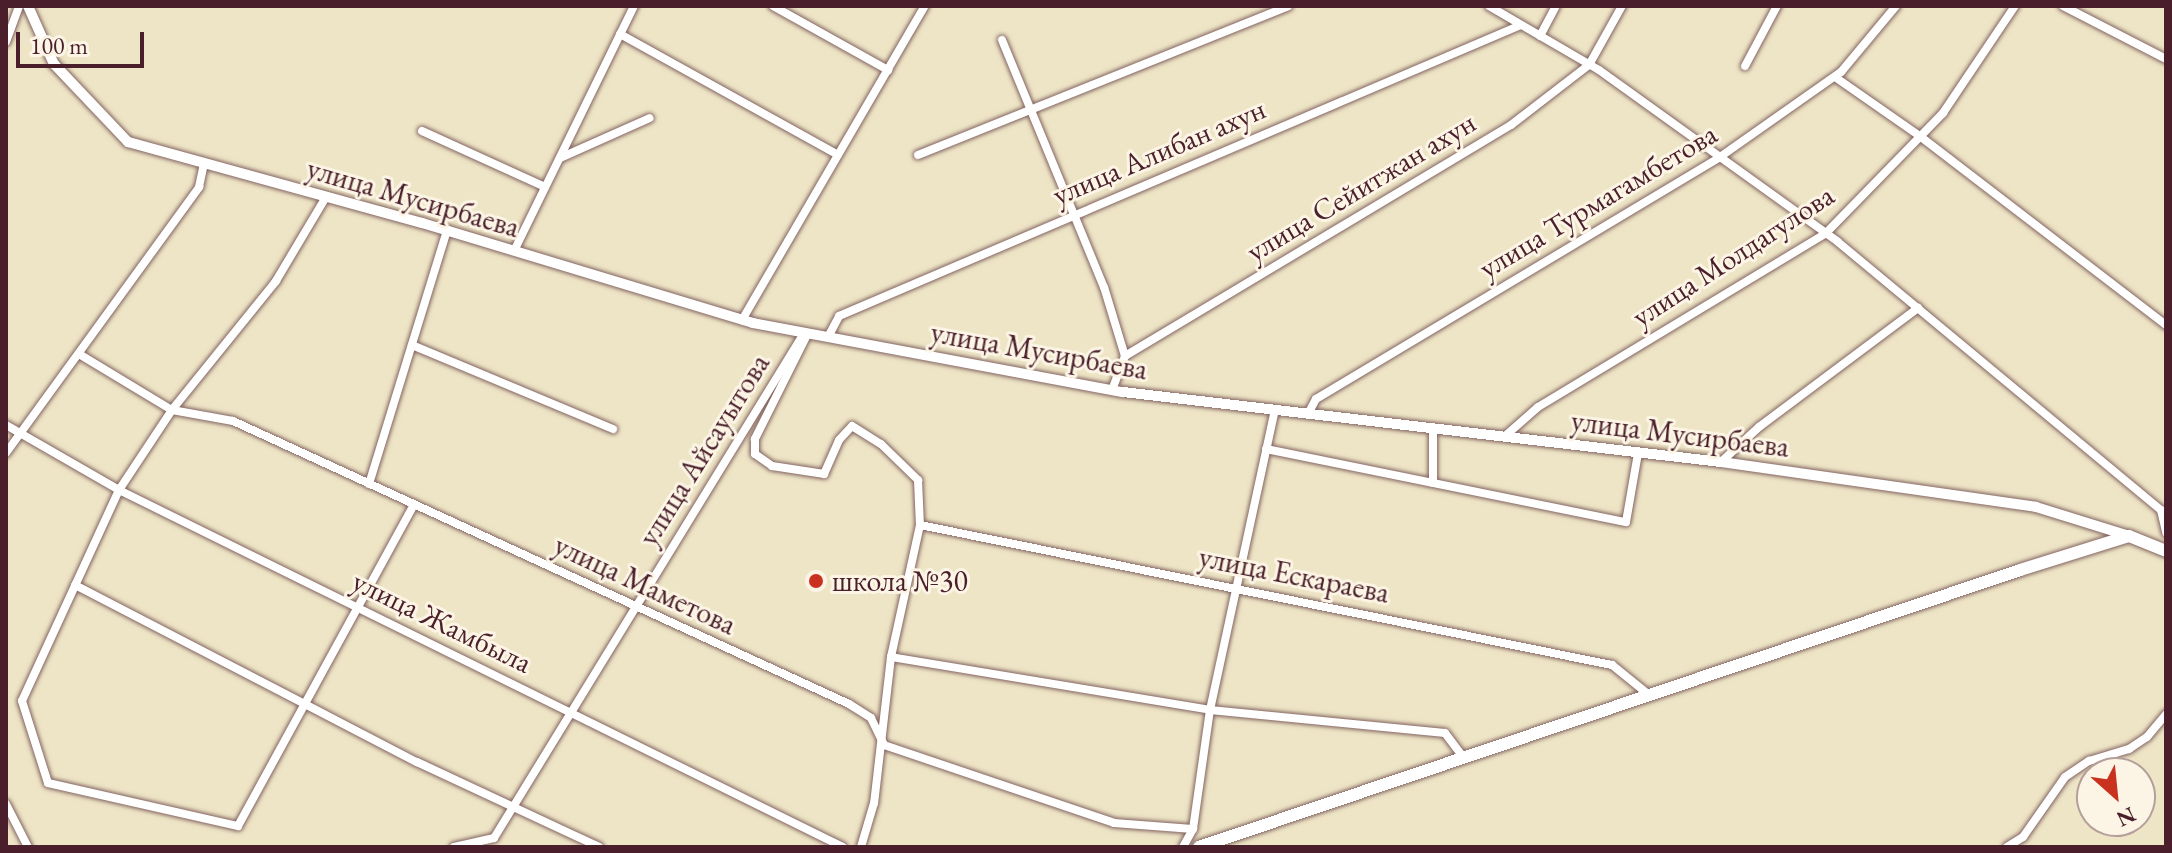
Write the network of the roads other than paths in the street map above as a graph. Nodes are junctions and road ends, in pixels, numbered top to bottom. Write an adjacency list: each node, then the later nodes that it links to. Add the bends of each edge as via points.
1 (19, 6): 18 (street)
2 (28, 6): 32 (street, улица Мусирбаева, via 54,64 128,142)
3 (634, 6): 15 (street)
4 (773, 6): 22 (street)
5 (925, 6): 22 (street, улица Айсауытова)
6 (1288, 6): 24 (street)
7 (1489, 6): 14 (street)
8 (1556, 6): 16 (street)
9 (1622, 6): 20 (street, улица Сейитжан ахун)
10 (1777, 6): 21 (street)
11 (1896, 6): 23 (street, улица Турмагамбетова)
12 (2015, 6): 27 (street, улица Молдагулова)
13 (2063, 6): 19 (street)
14 (1521, 25): 16 (street); 35 (street, улица Алибан ахун)
15 (620, 34): 28 (street); 31 (street)
16 (1540, 36): 20 (street)
17 (1002, 40): 24 (street)
18 (6, 41)
19 (2166, 59)
20 (1589, 65): 30 (street); 46 (street, улица Сейитжан ахун, via 1511,125)
21 (1745, 66)
22 (888, 70): 28 (street, улица Айсауытова)
23 (1835, 77): 27 (street); 30 (street, улица Турмагамбетова)
24 (1031, 112): 29 (street); 35 (street)
25 (650, 118): 31 (street)
26 (422, 131): 33 (street)
27 (1921, 137): 37 (street, улица Молдагулова); 41 (street)
28 (838, 155): 40 (street, улица Айсауытова)
29 (918, 155)
30 (1720, 157): 37 (street); 50 (street, улица Турмагамбетова, via 1316,399)
31 (559, 158): 33 (street)
32 (204, 164): 34 (street, улица Мусирбаева); 45 (street, via 199,187)
33 (545, 187): 38 (street)
34 (326, 197): 36 (street, улица Мусирбаева); 48 (street, via 276,281)
35 (1073, 214): 43 (street, улица Алибан ахун, via 839,316); 46 (street)
36 (447, 230): 38 (street, улица Мусирбаева); 44 (street)
37 (1826, 233): 39 (street); 55 (street, улица Молдагулова, via 1538,407)
38 (514, 251): 40 (street, улица Мусирбаева)
39 (1918, 308): 59 (street, via 1759,427); 65 (street, via 2161,510)
40 (742, 320): 42 (street, улица Мусирбаева)
41 (2166, 325)
42 (806, 333): 43 (street, улица Мусирбаева); 64 (street, via 755,439 755,454 772,466 815,477 824,474 846,427 863,431 915,473); 71 (street, улица Айсауытова)
43 (828, 337): 47 (street, улица Мусирбаева)
44 (412, 345): 53 (street); 61 (street)
45 (79, 354): 48 (street, улица Маметова); 54 (street)
46 (1125, 356): 47 (street)
47 (1112, 390): 49 (street, улица Мусирбаева)
48 (172, 410): 61 (street, улица Маметова, via 233,421); 62 (street)
49 (1275, 410): 50 (street, улица Мусирбаева); 56 (street)
50 (1308, 414): 52 (street, улица Мусирбаева)
51 (6, 425): 54 (street, улица Жамбыла)
52 (1433, 428): 55 (street, улица Мусирбаева); 60 (street)
53 (613, 429)
54 (24, 431): 57 (street); 62 (street, улица Жамбыла)
55 (1504, 437): 58 (street, улица Мусирбаева)
56 (1266, 449): 60 (street); 69 (street)
57 (6, 453)
58 (1638, 453): 59 (street, улица Мусирбаева); 60 (street, via 1626,522)
59 (1721, 462): 66 (street, улица Мусирбаева, via 2036,507)
60 (1433, 483)
61 (369, 484): 63 (street, улица Маметова)
62 (119, 490): 68 (street); 70 (street, улица Жамбыла)
63 (414, 505): 70 (street); 71 (street, улица Маметова)
64 (920, 525): 69 (street, улица Ескараева); 72 (street)
65 (2166, 532)
66 (2129, 536): 67 (main road); 73 (main road)
67 (2166, 551)
68 (75, 585): 74 (street); 74 (street, via 22,701 48,783 238,826)
69 (1236, 588): 73 (street, улица Ескараева, via 1612,665); 75 (street)
70 (355, 606): 74 (street); 76 (street, улица Жамбыла)
71 (635, 608): 76 (street, улица Айсауытова); 78 (street, улица Маметова, via 849,704 871,718)
72 (891, 657): 75 (street); 78 (street)
73 (1649, 695): 79 (main road)
74 (304, 703): 81 (street)
75 (1210, 710): 79 (street, via 1445,733); 82 (street)
76 (571, 712): 81 (street, улица Айсауытова); 88 (street, улица Жамбыла)
77 (2166, 714): 92 (street, via 2129,749 2089,761 2065,777 2023,837)
78 (884, 745): 82 (street, via 1114,823); 89 (street)
79 (1464, 758): 91 (main road)
80 (6, 804): 84 (street)
81 (514, 804): 83 (street, улица Айсауытова); 87 (street)
82 (1193, 829): 90 (street)
83 (494, 838): 85 (street); 86 (street)
84 (25, 846)
85 (454, 847)
86 (503, 847)
87 (599, 847)
88 (843, 847)
89 (861, 847)
90 (1183, 847)
91 (1199, 847)
92 (2007, 847)

